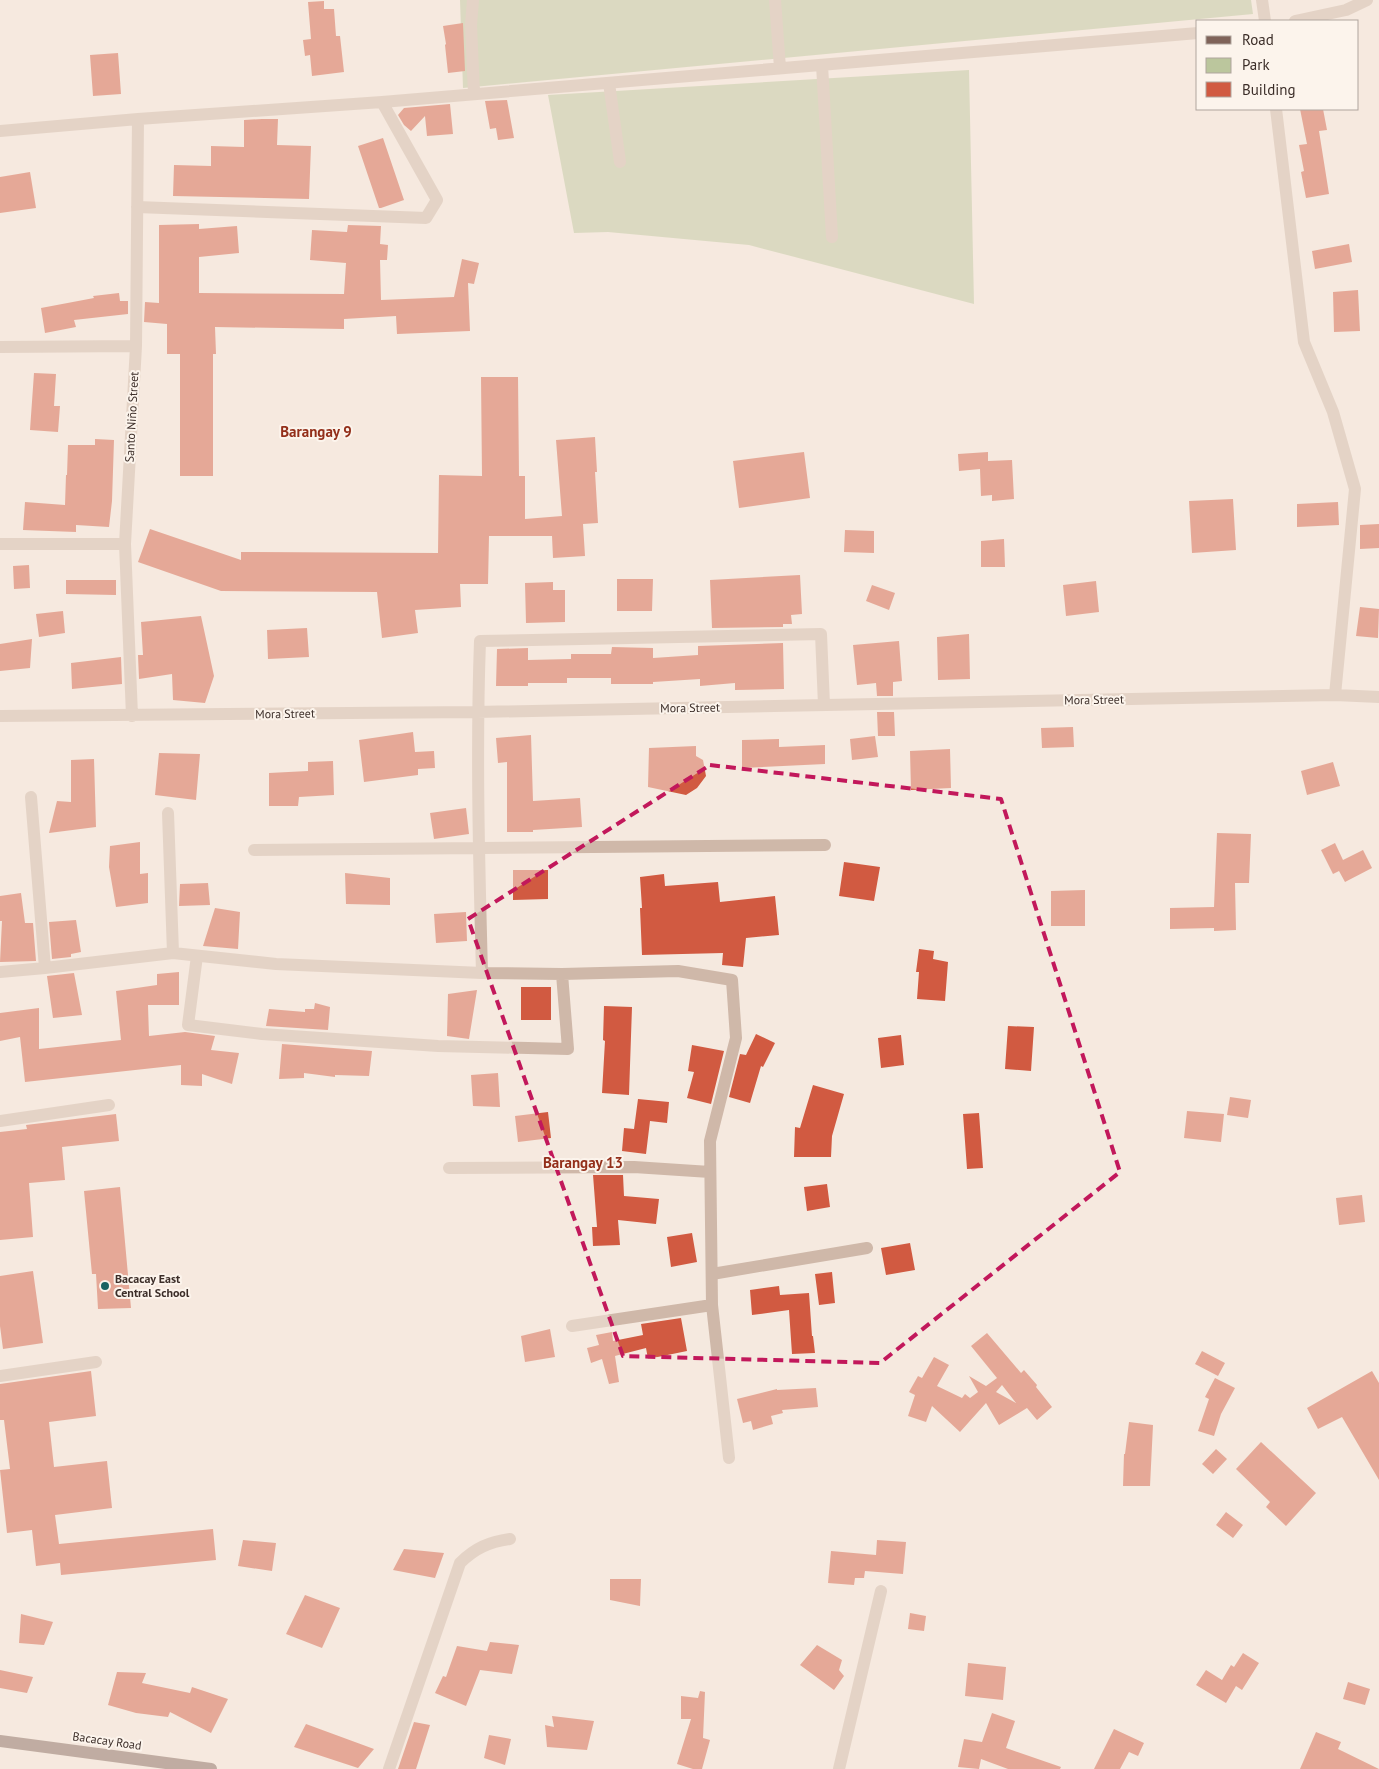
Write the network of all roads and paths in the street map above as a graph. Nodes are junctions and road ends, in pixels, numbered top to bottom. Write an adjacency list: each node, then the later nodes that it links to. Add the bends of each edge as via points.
1 (472, 0): 11 (street)
2 (775, 0): 9 (street)
3 (1262, 0): 5 (street)
4 (1367, 0): 6 (street, via 1346,10)
5 (1266, 20)
6 (1300, 20)
7 (1196, 33): 8 (street)
8 (822, 65): 9 (street); 18 (street)
9 (780, 68): 10 (street)
10 (609, 83): 11 (street); 16 (street)
11 (474, 94): 12 (street)
12 (382, 102): 14 (street); 17 (street, via 437,200 426,218)
13 (1276, 110): 23 (street, via 1304,342 1333,412 1354,489)
14 (138, 119): 15 (street); 17 (street, Santo Niño Street)
15 (0, 131)
16 (620, 162)
17 (137, 206): 19 (street, Santo Niño Street)
18 (832, 237)
19 (136, 346): 20 (street); 22 (street, Santo Niño Street)
20 (0, 347)
21 (0, 544): 22 (street)
22 (125, 544): 28 (street, Santo Niño Street)
23 (1335, 695): 24 (street, Mora Street); 25 (street, Mora Street)
24 (1379, 697)
25 (824, 705): 26 (street, Mora Street); 26 (street, via 821,634 801,634 480,641)
26 (477, 712): 28 (street, Mora Street); 32 (street)
27 (0, 716): 28 (street, Mora Street)
28 (132, 716)
29 (31, 797): 36 (street)
30 (168, 813): 34 (street)
31 (825, 845): 32 (street)
32 (478, 848): 33 (street); 38 (street)
33 (254, 850)
34 (173, 953): 35 (street); 36 (street)
35 (197, 956): 38 (street, via 276,964); 39 (street, via 188,1025 262,1034 438,1046 568,1049)
36 (45, 968): 37 (street)
37 (0, 972)
38 (482, 973): 39 (street)
39 (562, 974): 43 (street, via 678,971 732,980 736,1038 710,1141)
40 (109, 1105): 41 (street)
41 (0, 1121)
42 (448, 1168): 43 (street, via 634,1167)
43 (710, 1172): 45 (street)
44 (867, 1248): 45 (street)
45 (712, 1274): 46 (street)
46 (712, 1305): 47 (street); 50 (street)
47 (572, 1326)
48 (96, 1362): 49 (street)
49 (0, 1376)
50 (729, 1458)
51 (510, 1539): 55 (street, via 493,1542 469,1554 460,1563)
52 (881, 1591): 56 (street)
53 (0, 1741): 54 (main road, Bacacay Road)
54 (211, 1769)
55 (390, 1769)
56 (839, 1769)

